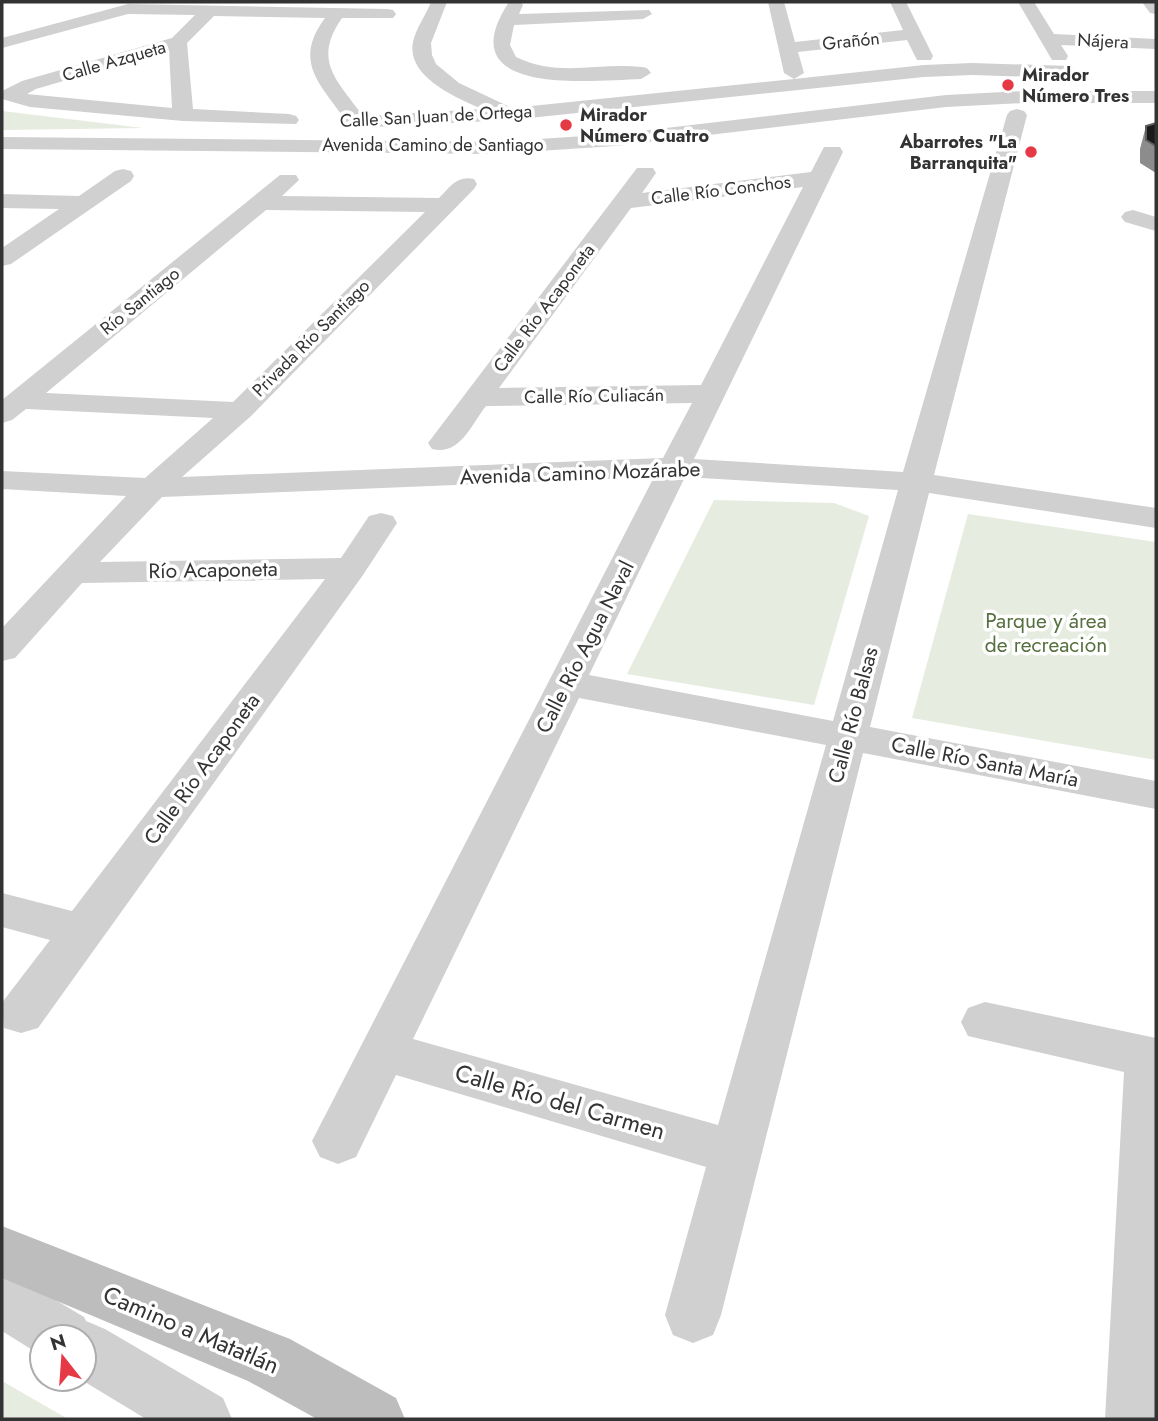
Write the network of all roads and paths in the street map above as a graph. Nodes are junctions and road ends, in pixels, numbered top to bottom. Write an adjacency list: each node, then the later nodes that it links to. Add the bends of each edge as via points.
1 (439, 2): 22 (street, via 422,44 422,56 444,82)
2 (776, 2): 15 (street)
3 (898, 2): 11 (street)
4 (1026, 2): 14 (street, Nájera, via 1055,47)
5 (1150, 2): 7 (street)
6 (644, 8): 17 (street); 17 (street, via 511,13 502,51 532,71)
7 (1156, 9)
8 (209, 10): 9 (street); 12 (street, Calle Azqueta); 13 (street, via 128,9)
9 (337, 13): 10 (street); 29 (street, via 321,37 320,69)
10 (387, 14)
11 (914, 34): 15 (street, Grañón); 16 (street)
12 (178, 42): 23 (street); 23 (street, Calle Azqueta, via 29,85 9,95 30,101)
13 (2, 43)
14 (1156, 44)
15 (788, 48): 19 (street)
16 (923, 56)
17 (641, 73): 21 (street)
18 (1090, 73): 19 (street, Calle San Juan de Ortega, via 972,69)
19 (796, 85): 21 (street, Calle San Juan de Ortega)
20 (1156, 97): 31 (street, Avenida Camino de Santiago, via 946,101 615,140 494,148)
21 (643, 101): 22 (street, Calle San Juan de Ortega)
22 (510, 114): 29 (street, Calle San Juan de Ortega)
23 (183, 115): 26 (street)
24 (1017, 115): 25 (street); 28 (street); 53 (street, Calle Río Balsas)
25 (1156, 116)
26 (304, 120)
27 (330, 121): 29 (street, Calle San Juan de Ortega)
28 (962, 121)
29 (357, 122)
30 (865, 132): 32 (street, Avenida Camino de Santiago, via 568,161)
31 (2, 143)
32 (2, 163)
33 (825, 165): 39 (street, Calle Río Conchos); 46 (street, Calle Río Agua Naval)
34 (645, 173): 39 (street, Calle Río Acaponeta)
35 (123, 176): 40 (street)
36 (288, 180): 41 (street, Río Santiago)
37 (466, 184): 42 (street, Privada Río Santiago)
38 (2, 201): 40 (street)
39 (624, 202): 47 (street, Calle Río Acaponeta)
40 (85, 203): 45 (street)
41 (261, 203): 42 (street); 48 (street, Río Santiago)
42 (442, 205): 49 (street, Privada Río Santiago)
43 (1133, 217): 44 (street)
44 (1156, 224)
45 (2, 259)
46 (711, 394): 47 (street, Calle Río Culiacán); 51 (street, Calle Río Agua Naval)
47 (477, 397): 50 (street, Calle Río Acaponeta)
48 (11, 407): 49 (street, Río Santiago)
49 (240, 411): 54 (street, Privada Río Santiago)
50 (443, 443)
51 (675, 467): 53 (street, Avenida Camino Mozárabe); 54 (street, Avenida Camino Mozárabe); 60 (street, Calle Río Agua Naval)
52 (2, 480): 54 (street, Avenida Camino Mozárabe)
53 (916, 482): 55 (street, Avenida Camino Mozárabe); 61 (street, Calle Río Balsas)
54 (153, 488): 58 (street)
55 (1156, 518)
56 (381, 523): 57 (street, Calle Río Acaponeta)
57 (351, 568): 58 (street, Río Acaponeta); 64 (street, Calle Río Acaponeta)
58 (75, 573): 59 (street)
59 (2, 650)
60 (566, 684): 61 (street, Calle Río Santa María); 67 (street, Calle Río Agua Naval)
61 (847, 737): 62 (street, Calle Río Santa María); 70 (street, Calle Río Balsas)
62 (1156, 795)
63 (2, 909): 64 (street)
64 (82, 931): 65 (street, Calle Río Acaponeta)
65 (21, 1014)
66 (985, 1022): 68 (street)
67 (383, 1051): 69 (street, Calle Río Agua Naval); 70 (street, Calle Río del Carmen)
68 (1153, 1058): 76 (street)
69 (338, 1141)
70 (736, 1153): 73 (street, Calle Río Balsas)
71 (2, 1252): 78 (street, Camino a Matatlán, via 269,1360)
72 (2, 1300): 74 (street)
73 (693, 1315)
74 (41, 1323)
75 (98, 1357): 77 (street)
76 (1142, 1408)
77 (202, 1419)
78 (374, 1419)

